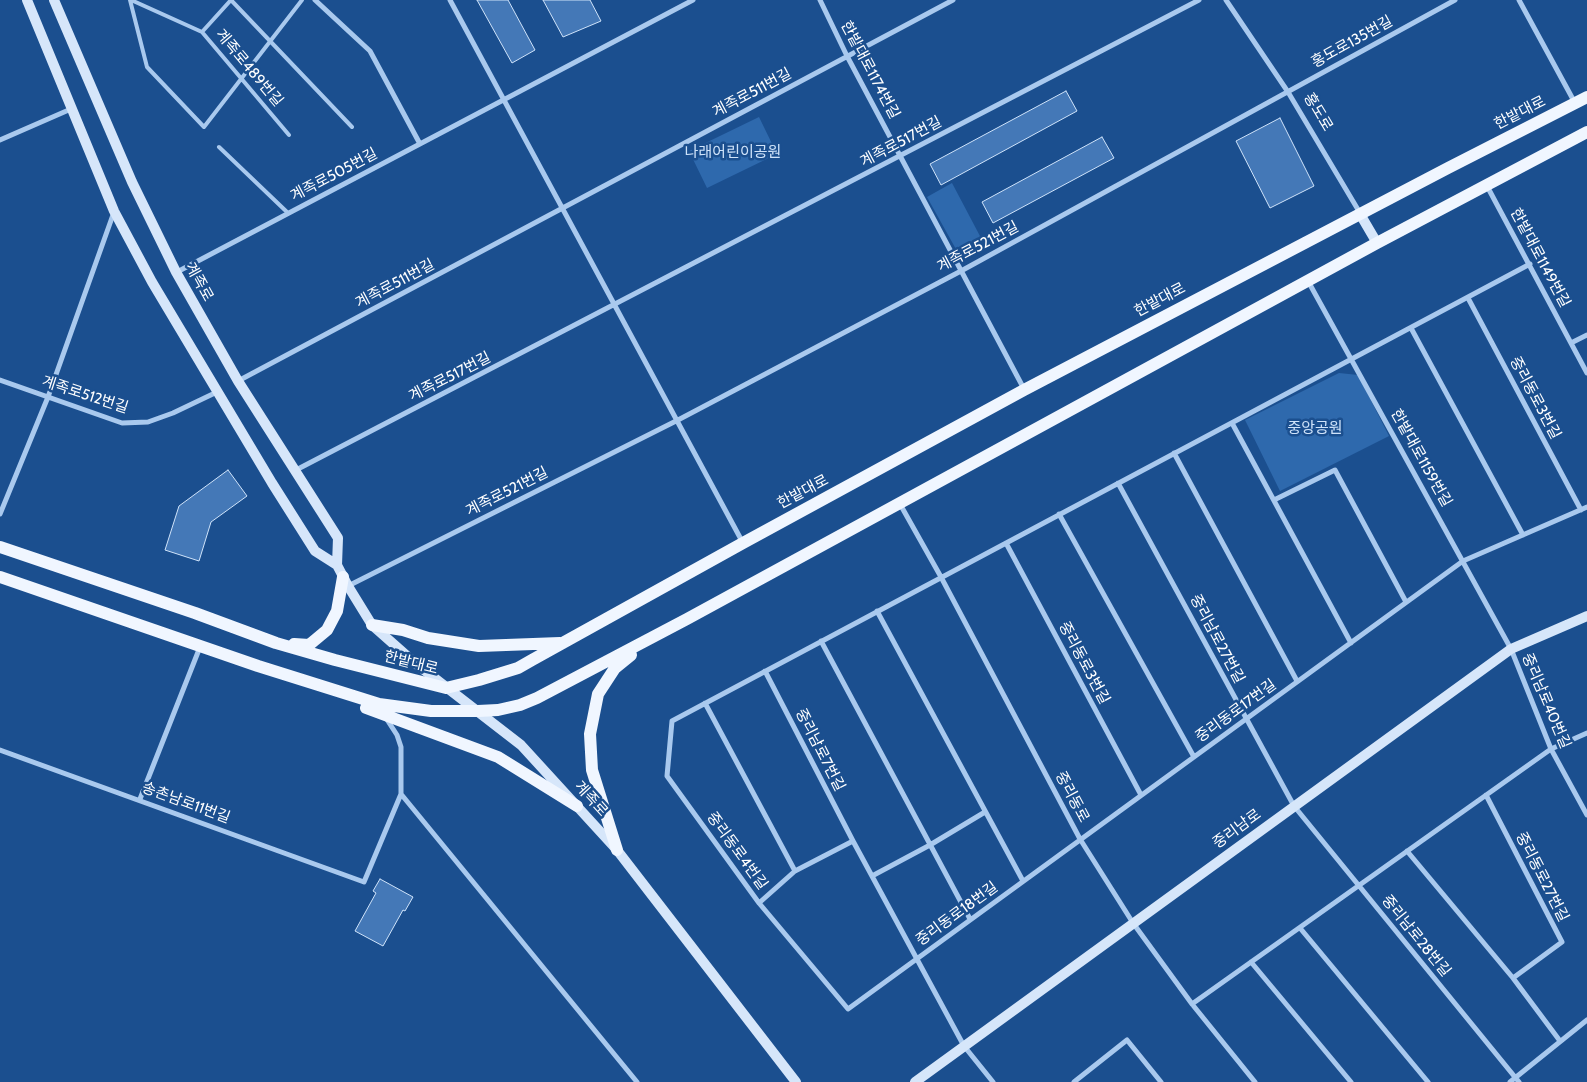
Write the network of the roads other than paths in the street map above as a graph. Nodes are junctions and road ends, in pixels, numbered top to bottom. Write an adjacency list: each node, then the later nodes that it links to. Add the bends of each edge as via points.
1 (26, 0): 23 (main road)
2 (54, 0): 39 (main road, 계족로, via 132,182)
3 (130, 0): 15 (lane, 계족로489번길); 18 (lane, 계족로489번길, via 147,67 204,127)
4 (231, 0): 15 (lane); 16 (lane, 계족로489번길)
5 (302, 0): 16 (lane)
6 (315, 0): 28 (street, via 370,51)
7 (450, 0): 21 (street)
8 (692, 0): 21 (street, 계족로505번길)
9 (820, 0): 17 (street, 한밭대로1174번길)
10 (953, 0): 17 (street, 계족로511번길)
11 (1200, 0): 30 (street, 계족로517번길)
12 (1226, 0): 19 (street, 홍도로)
13 (1455, 0): 19 (street, 홍도로135번길)
14 (1519, 0): 22 (street)
15 (202, 32): 18 (lane, 계족로489번길)
16 (270, 41): 18 (lane); 24 (lane, 계족로489번길)
17 (848, 56): 30 (street, 한밭대로1174번길); 32 (street, 계족로511번길)
18 (242, 78): 26 (lane, 계족로489번길)
19 (1288, 92): 35 (street, 홍도로); 38 (street, 계족로521번길)
20 (1587, 97): 22 (main road, 한밭대로)
21 (503, 100): 28 (street, 계족로505번길); 32 (street)
22 (1575, 103): 35 (main road, 한밭대로)
23 (71, 109): 27 (street); 33 (main road)
24 (352, 127)
25 (1587, 132): 31 (main road)
26 (289, 135)
27 (0, 140)
28 (420, 144): 34 (street, 계족로505번길)
29 (219, 146): 34 (lane)
30 (901, 156): 38 (street, 한밭대로1174번길); 42 (street, 계족로517번길)
31 (1486, 185): 36 (main road); 37 (street, 한밭대로1149번길)
32 (564, 208): 42 (street); 49 (street, 계족로511번길)
33 (114, 211): 51 (main road); 52 (street)
34 (288, 213): 39 (street, 계족로505번길)
35 (1360, 214): 36 (main road, 홍도로); 50 (main road, 한밭대로)
36 (1377, 243): 40 (main road)
37 (1530, 264): 41 (street); 45 (street, 한밭대로1149번길)
38 (961, 271): 50 (street, 한밭대로1174번길); 53 (street, 계족로521번길)
39 (176, 272): 49 (main road, 계족로)
40 (1308, 280): 46 (street, 한밭대로1159번길); 59 (main road)
41 (1468, 298): 43 (street); 60 (street, 중리동로3번길)
42 (615, 306): 53 (street); 56 (street, 계족로517번길)
43 (1411, 328): 46 (street); 63 (street)
44 (1587, 335): 45 (street)
45 (1571, 343): 47 (street, 한밭대로1149번길)
46 (1352, 359): 54 (street); 67 (street, 한밭대로1159번길)
47 (1587, 373)
48 (0, 380): 52 (street, 계족로512번길)
49 (238, 381): 56 (main road, 계족로)
50 (1024, 390): 64 (main road, 한밭대로)
51 (217, 392): 52 (street, 계족로512번길, via 148,422 122,423); 68 (main road, via 315,551)
52 (48, 397): 61 (street)
53 (678, 420): 64 (street); 71 (street, 계족로521번길)
54 (1232, 423): 55 (street); 58 (street)
55 (1174, 454): 57 (street); 84 (street)
56 (296, 470): 68 (main road, 계족로, via 338,538)
57 (1118, 483): 62 (street); 90 (street, 중리남로27번길)
58 (1274, 500): 72 (street, via 1336,470); 78 (street)
59 (900, 503): 70 (street, 중리동로); 75 (main road)
60 (1584, 508): 63 (street, 중리동로17번길)
61 (0, 514)
62 (1059, 514): 65 (street); 94 (street)
63 (1523, 535): 67 (street, 중리동로17번길)
64 (743, 543): 80 (main road, 한밭대로)
65 (1006, 543): 70 (street); 96 (street, 중리동로3번길)
66 (0, 547): 79 (main road, 한밭대로)
67 (1463, 561): 72 (street, 중리동로17번길); 82 (street, 한밭대로1159번길)
68 (337, 565): 71 (main road, 계족로)
69 (0, 577): 81 (main road)
70 (941, 577): 73 (street, 중리동로4번길); 103 (street, 중리동로)
71 (346, 581): 76 (main road, 계족로); 79 (main road, via 338,610 327,630 309,644)
72 (1406, 602): 78 (street, 중리동로17번길)
73 (877, 611): 77 (street, 중리동로4번길); 101 (street)
74 (1587, 616): 82 (main road, 중리남로)
75 (687, 619): 88 (main road, via 537,698 513,707); 106 (main road, via 639,648 615,668 598,694 590,734 592,770)
76 (372, 625): 80 (main road, via 479,646); 86 (main road, 계족로)
77 (822, 641): 83 (street, 중리동로4번길); 105 (street)
78 (1351, 642): 84 (street, 중리동로17번길)
79 (276, 643): 86 (main road, 한밭대로)
80 (563, 643): 86 (main road, 한밭대로, via 518,668)
81 (200, 647): 85 (main road); 98 (street)
82 (1511, 649): 92 (street, 중리남로40번길); 100 (main road, 중리남로)
83 (765, 671): 87 (street, 중리동로4번길); 104 (street, 중리남로7번길)
84 (1297, 682): 90 (street, 중리동로17번길)
85 (324, 686): 88 (main road, via 379,704 430,711); 89 (main road, via 342,699)
86 (446, 688): 88 (main road, 계족로)
87 (705, 703): 108 (street); 112 (street, 중리동로4번길, via 672,721 667,776)
88 (478, 712): 99 (main road, 계족로, via 521,745)
89 (383, 714): 95 (street, via 401,747); 99 (main road, via 498,757)
90 (1246, 719): 94 (street, 중리동로17번길); 100 (street, 중리남로27번길)
91 (1587, 733): 92 (street)
92 (1551, 749): 97 (street); 102 (street, 중리남로40번길)
93 (0, 750): 98 (street, 송촌남로11번길)
94 (1194, 757): 96 (street, 중리동로17번길)
95 (401, 794): 98 (street, 송촌남로11번길, via 364,882); 126 (street)
96 (1141, 795): 103 (street, 중리동로17번길)
97 (1486, 795): 107 (street); 118 (street, 중리동로27번길, via 1562,942)
98 (140, 799)
99 (577, 806): 106 (main road, 계족로)
100 (1294, 806): 111 (street, 중리남로28번길); 114 (main road, 중리남로)
101 (985, 812): 105 (street); 110 (street)
102 (1587, 816)
103 (1080, 839): 110 (street, 중리동로18번길); 114 (street, 중리동로)
104 (853, 841): 108 (street); 109 (street, 중리남로7번길)
105 (930, 845): 109 (street); 113 (street)
106 (617, 850): 127 (main road, 계족로)
107 (1407, 851): 111 (street); 118 (street)
108 (795, 871): 112 (street)
109 (872, 876): 116 (street, 중리남로7번길)
110 (1023, 882): 113 (street, 중리동로18번길)
111 (1359, 886): 115 (street); 124 (street, 중리남로28번길)
112 (759, 903): 120 (street, 중리동로4번길)
113 (970, 920): 116 (street, 중리동로18번길)
114 (1132, 923): 119 (street, 중리동로); 123 (main road, 중리남로)
115 (1300, 928): 117 (street); 133 (street)
116 (916, 959): 120 (street, 중리동로18번길); 123 (street, 중리남로7번길)
117 (1252, 962): 119 (street); 132 (street)
118 (1512, 978): 122 (street)
119 (1192, 1004): 131 (street, 중리동로)
120 (848, 1009)
121 (1587, 1020): 122 (street)
122 (1560, 1041): 124 (street)
123 (964, 1046): 128 (main road, 중리남로); 129 (street, 중리남로7번길)
124 (1517, 1080): 134 (street)
125 (1077, 1081): 130 (street, via 1127,1040)
126 (637, 1082)
127 (796, 1082)
128 (915, 1082)
129 (993, 1082)
130 (1161, 1082)
131 (1255, 1082)
132 (1351, 1082)
133 (1428, 1082)
134 (1510, 1082)

